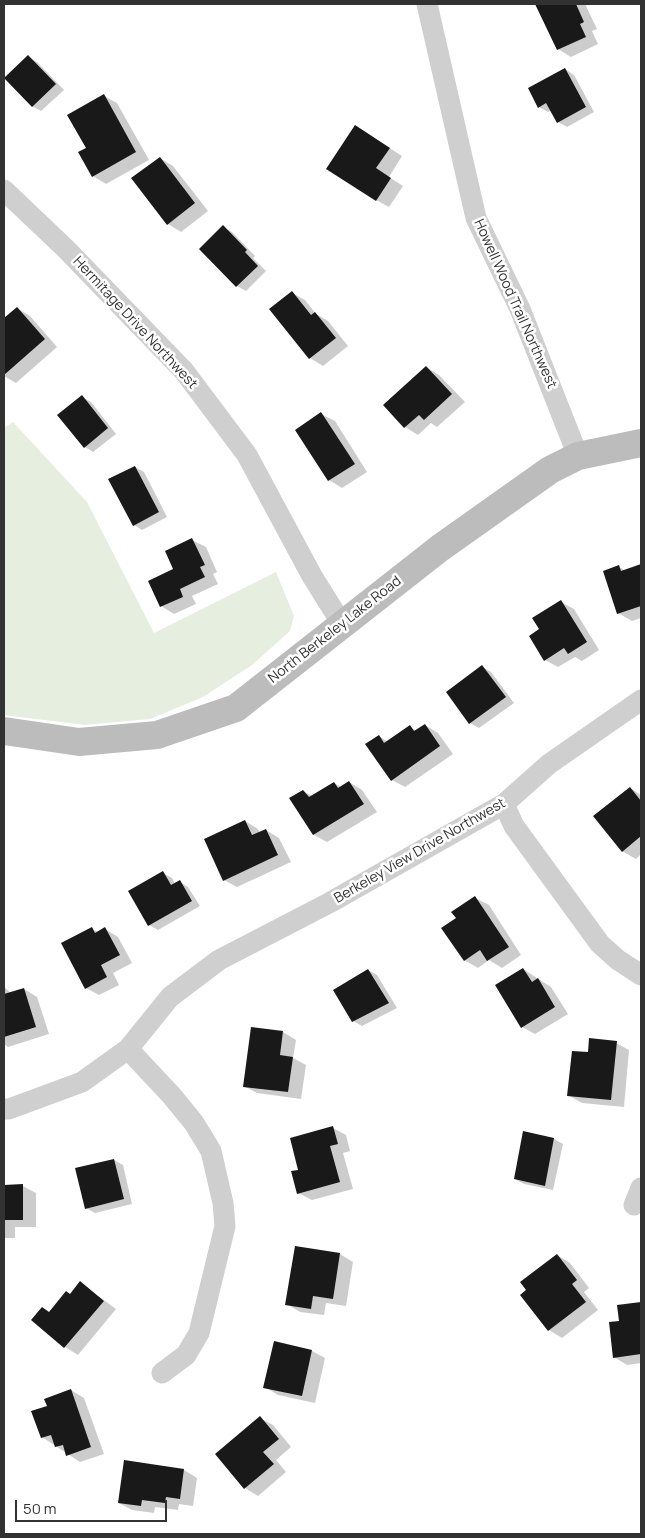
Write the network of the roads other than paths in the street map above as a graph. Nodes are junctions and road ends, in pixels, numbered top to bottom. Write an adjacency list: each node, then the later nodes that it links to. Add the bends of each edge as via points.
1 (427, 4): 4 (street, Howell Wood Trail Northwest, via 476,218 520,309)
2 (4, 190): 5 (street, Hermitage Drive Northwest, via 184,371 247,455 312,576)
3 (641, 443): 4 (street, North Berkeley Lake Road)
4 (578, 456): 5 (street, North Berkeley Lake Road, via 550,470 448,542)
5 (342, 624): 7 (street, North Berkeley Lake Road, via 236,708 157,735 79,742)
6 (641, 700): 8 (street, Berkeley View Drive Northwest, via 549,764)
7 (4, 731)
8 (504, 804): 9 (street, via 514,826 600,944); 10 (street, Berkeley View Drive Northwest, via 329,903 219,960 170,996)
9 (641, 975)
10 (128, 1049): 11 (street, Berkeley View Drive Northwest, via 82,1082); 12 (street, via 189,1116 211,1151 225,1226 199,1333 186,1355)
11 (4, 1109)
12 (162, 1373)

